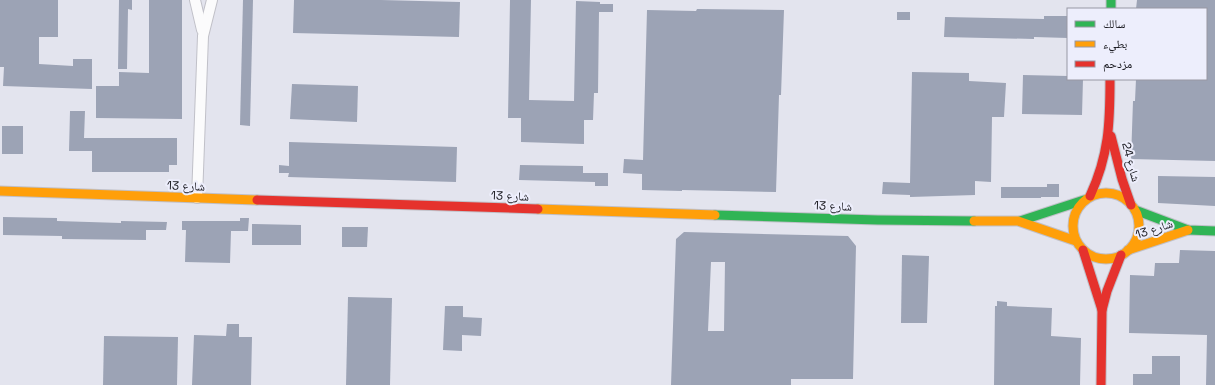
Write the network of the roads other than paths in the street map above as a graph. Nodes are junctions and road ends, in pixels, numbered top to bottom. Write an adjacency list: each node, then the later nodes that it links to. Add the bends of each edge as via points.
1 (195, 0): 3 (street)
2 (212, 0): 3 (street)
3 (203, 36): 7 (street)
4 (1110, 80): 5 (street, شارع 24)
5 (1110, 125): 8 (street, شارع 24, via 1101,168); 9 (street, شارع 24, via 1114,152)
6 (0, 192): 7 (street, شارع 13)
7 (197, 198): 10 (street, شارع 13, via 731,216)
8 (1087, 198): 9 (street, via 1101,193 1112,193 1123,197); 10 (street, شارع 13, via 1041,216); 13 (street, via 1077,209 1073,220 1072,231)
9 (1133, 207): 11 (street, شارع 13); 15 (street, via 1138,220 1138,231 1135,242)
10 (1018, 221): 13 (street, شارع 13)
11 (1188, 230): 12 (street, شارع 13); 15 (street, شارع 13)
12 (1215, 231)
13 (1076, 241): 14 (street)
14 (1083, 250): 15 (street, via 1101,259 1112,259); 16 (street)
15 (1125, 253): 16 (street, via 1109,285)
16 (1102, 310): 17 (street)
17 (1101, 385)

